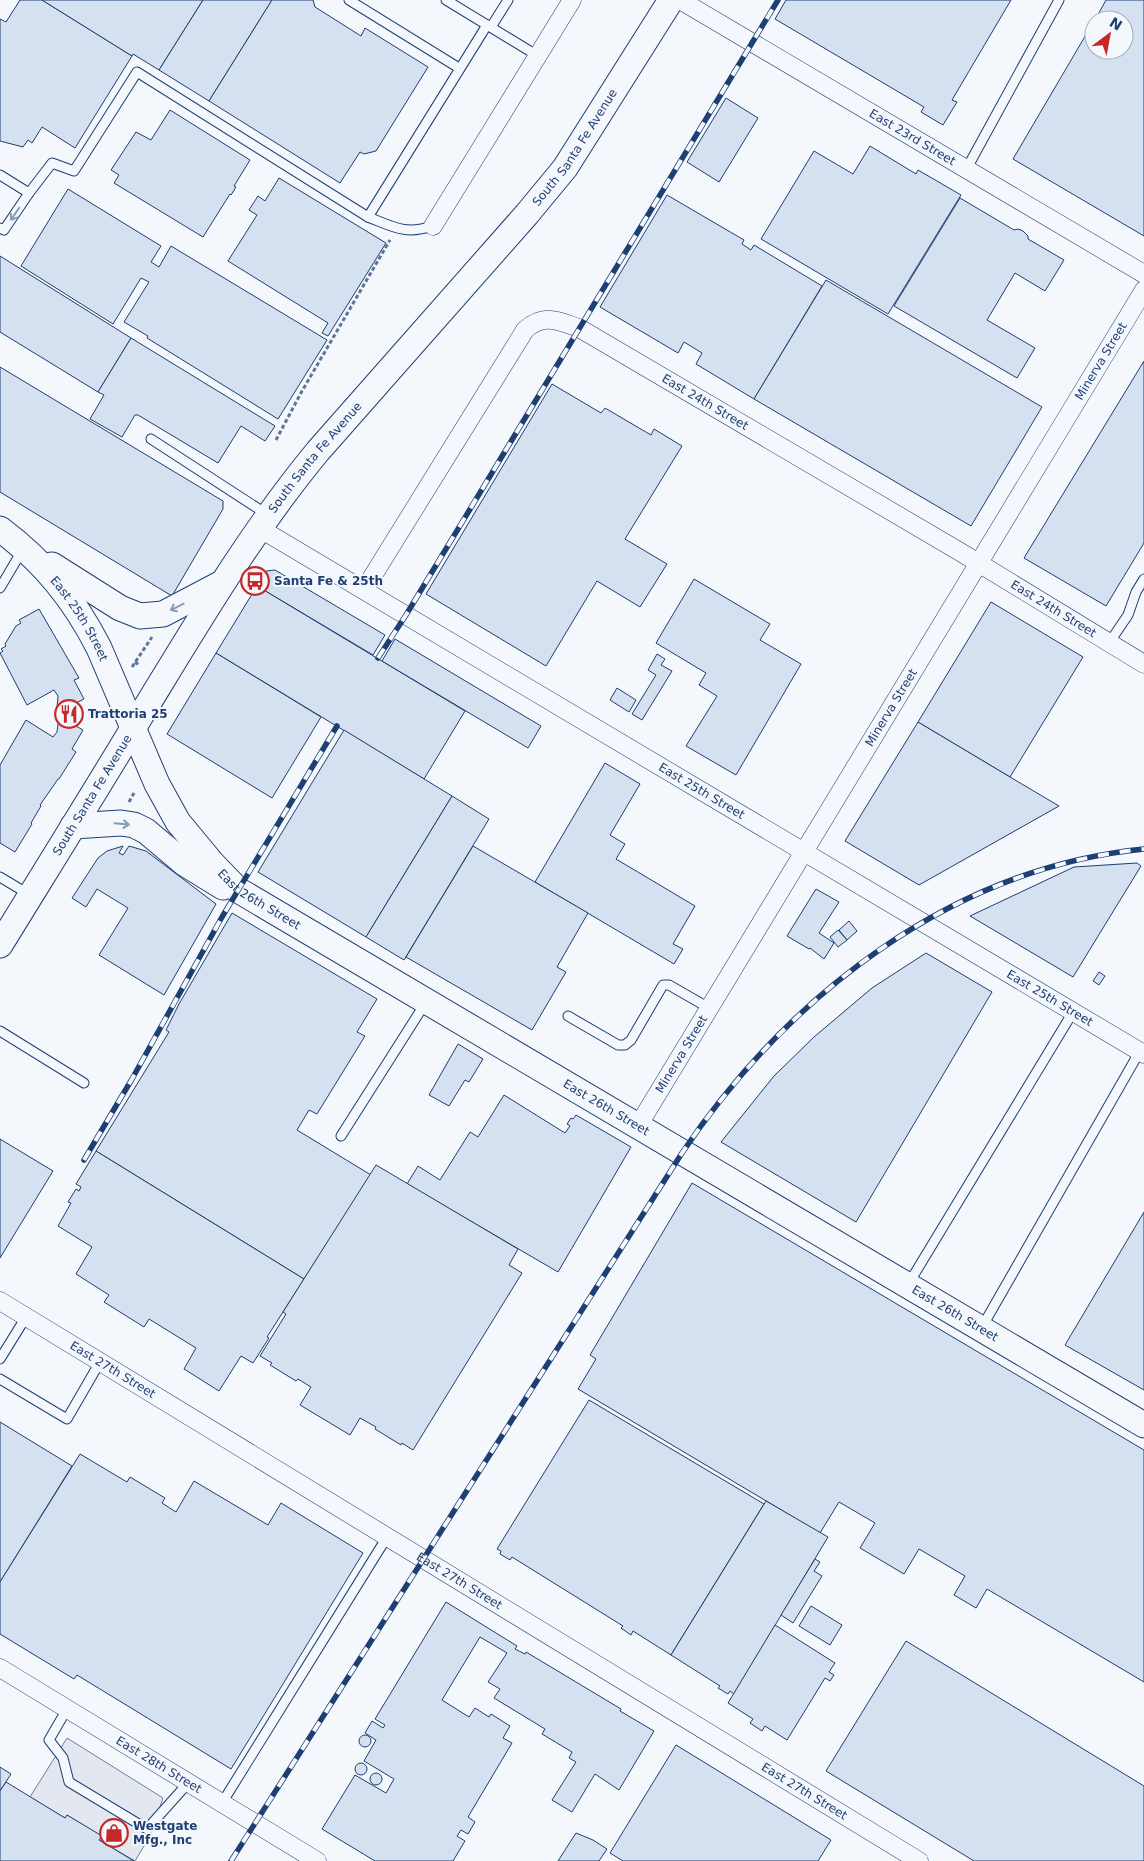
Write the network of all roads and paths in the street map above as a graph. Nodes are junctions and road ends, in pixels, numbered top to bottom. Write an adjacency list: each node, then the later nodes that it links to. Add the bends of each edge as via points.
1 (349, 0): 10 (lane)
2 (446, 0): 8 (lane)
3 (508, 0): 8 (lane)
4 (572, 0): 9 (street)
5 (671, 0): 22 (main road, South Santa Fe Avenue, via 565,168 318,451)
6 (680, 0): 11 (street, East 23rd Street)
7 (1059, 0): 11 (lane)
8 (489, 26): 9 (lane); 10 (lane)
9 (538, 56): 15 (street)
10 (459, 68): 14 (lane)
11 (967, 168): 18 (street, East 23rd Street)
12 (0, 175): 13 (lane)
13 (29, 193): 14 (lane, via 52,164 74,170 136,72); 16 (lane, one-way to 16, via 4,230)
14 (368, 217): 17 (lane)
15 (433, 226): 17 (lane, via 419,231)
16 (0, 228)
17 (396, 228): 21 (path)
18 (1144, 274)
19 (1144, 290): 25 (street, Minerva Street)
20 (151, 439): 22 (lane)
21 (276, 440)
22 (264, 521): 27 (main road, South Santa Fe Avenue); 29 (street, East 25th Street)
23 (0, 529): 24 (main road, East 25th Street)
24 (24, 547): 27 (main road, one-way to 24, via 163,614 140,616 120,608); 28 (lane); 36 (main road, East 25th Street, via 54,577 90,630)
25 (978, 563): 29 (street, East 24th Street, via 580,328 542,319 525,330); 31 (street, East 24th Street); 38 (street, Minerva Street)
26 (1144, 579): 31 (lane, via 1128,615)
27 (220, 584): 36 (main road, South Santa Fe Avenue)
28 (0, 588)
29 (364, 590): 38 (street, East 25th Street)
30 (153, 634): 32 (path)
31 (1109, 643): 33 (street, East 24th Street)
32 (135, 662): 34 (path); 35 (path)
33 (1144, 664)
34 (139, 665)
35 (132, 667)
36 (134, 728): 37 (main road, South Santa Fe Avenue); 41 (main road, East 26th Street, via 178,822 238,890)
37 (73, 826): 40 (main road, South Santa Fe Avenue); 41 (main road, one-way to 41, via 134,825 184,863)
38 (804, 852): 44 (street, Minerva Street); 45 (street, East 25th Street)
39 (0, 877): 40 (lane)
40 (31, 895): 42 (main road, South Santa Fe Avenue)
41 (270, 910): 43 (main road, East 26th Street)
42 (0, 945)
43 (426, 1002): 50 (main road, East 26th Street); 51 (lane)
44 (709, 1008): 46 (lane, via 664,985 625,1045 618,1045); 50 (street, Minerva Street)
45 (1073, 1012): 48 (street, East 25th Street); 52 (lane)
46 (568, 1016)
47 (0, 1031): 49 (lane)
48 (1142, 1052): 55 (lane)
49 (84, 1083)
50 (638, 1126): 52 (main road, East 26th Street)
51 (340, 1136)
52 (908, 1286): 55 (main road, East 26th Street)
53 (0, 1301): 54 (street, East 27th Street)
54 (26, 1316): 56 (lane); 57 (street, East 27th Street)
55 (981, 1329): 59 (main road, East 26th Street)
56 (0, 1359)
57 (100, 1362): 58 (lane, via 67,1420); 60 (street, East 27th Street)
58 (0, 1379)
59 (1144, 1425)
60 (387, 1537): 64 (lane); 66 (street, East 27th Street)
61 (0, 1668): 62 (street, East 28th Street)
62 (67, 1709): 63 (street, East 28th Street); 63 (lane, via 49,1740 63,1758 68,1782 147,1829)
63 (189, 1782): 64 (street, East 28th Street)
64 (222, 1803): 65 (street, East 28th Street)
65 (317, 1861)
66 (919, 1861)

